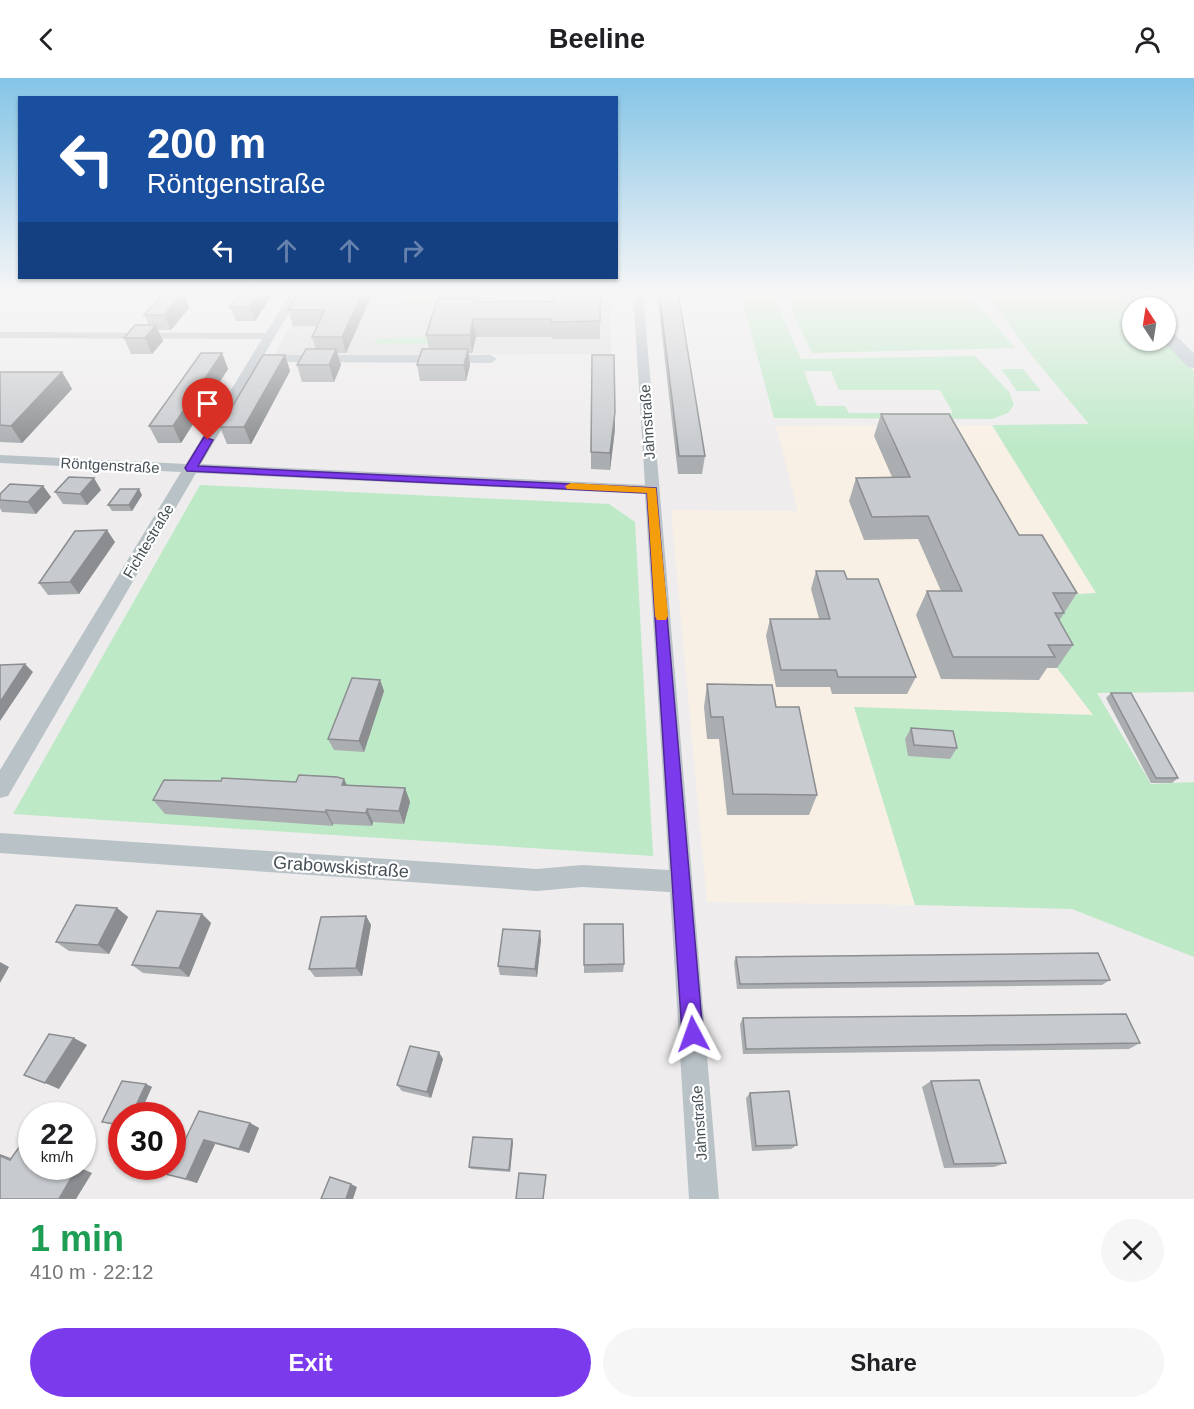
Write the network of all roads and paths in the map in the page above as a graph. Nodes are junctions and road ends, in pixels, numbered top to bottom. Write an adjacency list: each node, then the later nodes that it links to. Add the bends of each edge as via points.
1 (265, 344): 5 (street, Fichtestraße)
2 (642, 344): 9 (street, Jahnstraße)
3 (1176, 344): 6 (street)
4 (491, 359): 5 (street)
5 (256, 360): 8 (street, Fichtestraße)
6 (1194, 363)
7 (0, 459): 8 (street, Röntgenstraße)
8 (190, 468): 9 (street, Röntgenstraße); 10 (street, Fichtestraße)
9 (652, 490): 12 (street, Jahnstraße)
10 (0, 789)
11 (0, 843): 12 (street, Grabowskistraße, via 537,880 582,876)
12 (682, 882): 13 (street, Jahnstraße)
13 (704, 1199)

